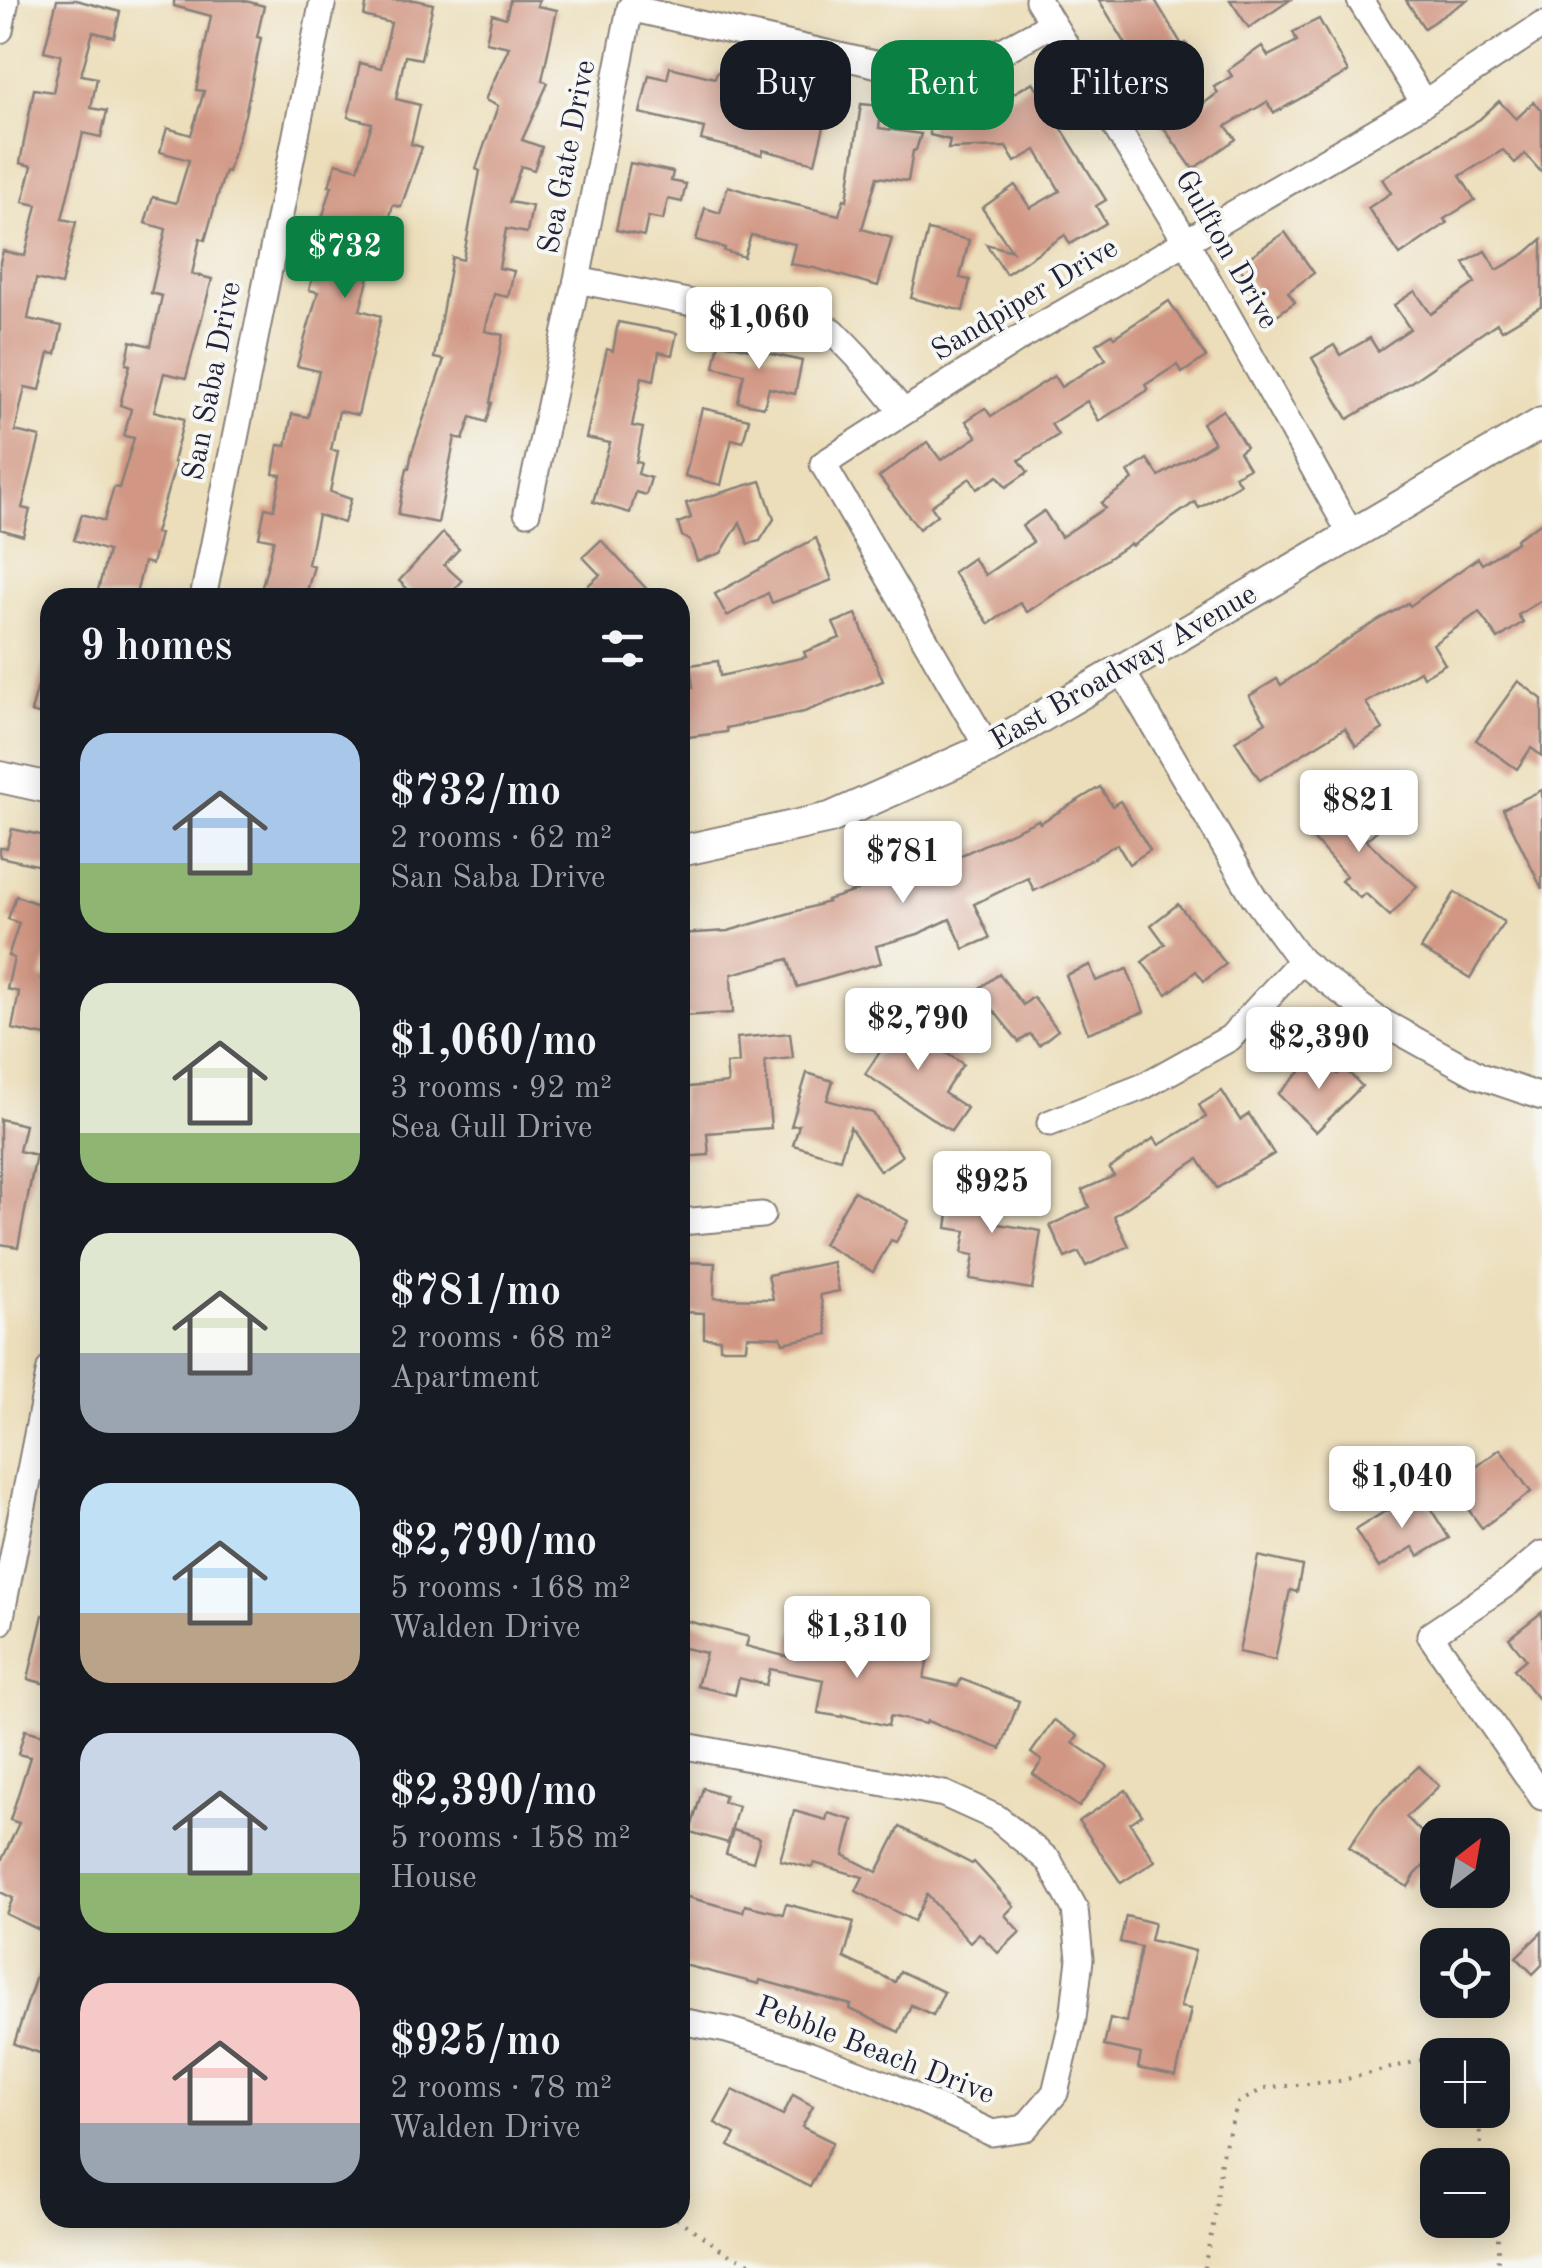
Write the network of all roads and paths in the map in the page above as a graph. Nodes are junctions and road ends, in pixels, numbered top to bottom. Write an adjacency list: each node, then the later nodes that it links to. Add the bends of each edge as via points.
1 (6, 0): 7 (street)
2 (323, 0): 15 (street, San Saba Drive)
3 (1038, 0): 5 (street, Gulfton Drive)
4 (1360, 0): 8 (street)
5 (1052, 24): 9 (street, Gulfton Drive); 10 (street, Sea Gate Drive, via 1004,50 942,68 883,66 630,8)
6 (1542, 25): 8 (street, Sandpiper Drive)
7 (0, 30)
8 (1424, 102): 9 (street, Sandpiper Drive)
9 (1187, 243): 11 (street, Sandpiper Drive); 14 (street, Gulfton Drive)
10 (577, 280): 11 (street, via 832,331); 13 (street, Sea Gate Drive)
11 (903, 412): 17 (street, Sandpiper Drive, via 823,464)
12 (1542, 423): 14 (street, East Broadway Avenue)
13 (528, 512)
14 (1352, 536): 16 (street, East Broadway Avenue)
15 (205, 588)
16 (1121, 669): 17 (street, East Broadway Avenue); 21 (street, via 1254,898)
17 (988, 748): 20 (street, East Broadway Avenue, via 830,818)
18 (0, 777): 19 (street)
19 (40, 786)
20 (690, 849)
21 (1301, 961): 22 (street, via 1377,1018 1480,1076); 23 (street, via 1230,1038 1142,1087)
22 (1542, 1096)
23 (1050, 1124)
24 (762, 1215): 25 (street)
25 (690, 1221)
26 (40, 1420): 28 (street)
27 (1542, 1554): 30 (street, via 1430,1635)
28 (0, 1622)
29 (690, 1747): 31 (street, Pebble Beach Drive, via 944,1794 997,1818 1049,1861 1075,1910 1080,1959 1055,2093 1026,2128 992,2133 810,2055)
30 (1542, 1797)
31 (690, 2023)
32 (1420, 2061): 36 (path, via 1339,2081 1265,2088 1238,2102 1221,2158)
33 (690, 2228): 35 (path)
34 (1498, 2238): 37 (path)
35 (762, 2268)
36 (1204, 2268)
37 (1502, 2268)

